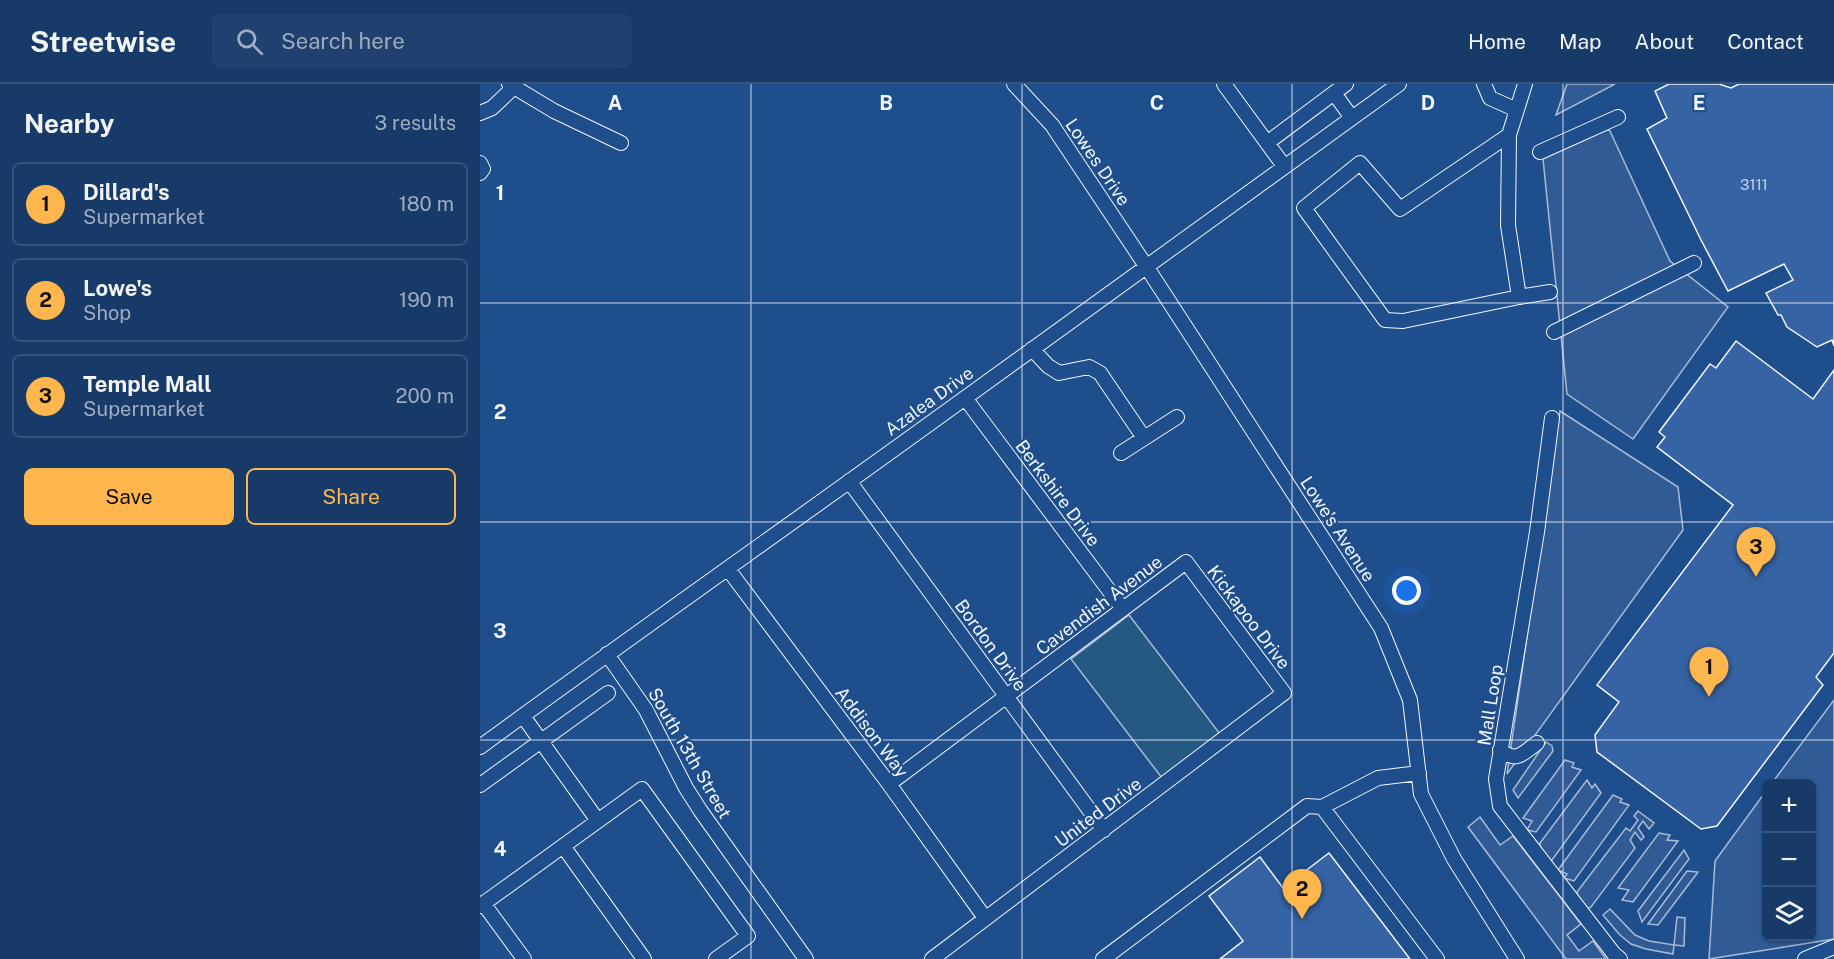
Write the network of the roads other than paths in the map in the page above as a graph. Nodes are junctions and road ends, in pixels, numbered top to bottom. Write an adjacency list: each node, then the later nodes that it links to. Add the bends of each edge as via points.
1 (1014, 84): 21 (street, Lowes Drive, via 1052,125)
2 (1224, 84): 15 (street)
3 (1346, 84): 8 (street)
4 (1399, 84): 11 (street, Azalea Drive)
5 (1484, 84): 9 (street, via 1490,98)
6 (1525, 84): 9 (street)
7 (512, 86): 10 (street, via 492,108); 14 (street)
8 (1334, 93): 11 (street); 15 (street)
9 (1517, 111): 13 (street)
10 (480, 113)
11 (1352, 117): 18 (street, Azalea Drive)
12 (1618, 117): 16 (street)
13 (1509, 135): 23 (street, via 1508,225); 23 (street, via 1400,209 1360,163 1304,208 1385,320 1403,321)
14 (621, 143)
15 (1267, 143): 18 (street)
16 (1540, 152)
17 (480, 163): 19 (street)
18 (1284, 166): 21 (street, Azalea Drive)
19 (480, 173)
20 (1694, 263): 24 (street)
21 (1146, 266): 25 (street, Azalea Drive); 44 (street, Lowe's Avenue, via 1381,627 1410,700)
22 (1550, 292): 23 (street)
23 (1520, 297)
24 (1554, 332)
25 (1032, 349): 26 (street, Azalea Drive); 29 (street, via 1059,373 1089,367 1101,373)
26 (965, 398): 31 (street, Azalea Drive); 34 (street, Berkshire Drive)
27 (1178, 417): 29 (street)
28 (1552, 418): 43 (street, Mall Loop)
29 (1144, 438): 30 (street)
30 (1121, 453)
31 (849, 481): 33 (street, Azalea Drive); 38 (street, Bordon Drive)
32 (1186, 562): 34 (street, Cavendish Avenue); 37 (street, Kickapoo Drive)
33 (728, 568): 35 (street, Azalea Drive); 45 (street, Addison Way)
34 (1123, 609): 38 (street, Cavendish Avenue)
35 (607, 654): 39 (street, Azalea Drive); 58 (street, South 13th Street, via 646,710 700,810)
36 (608, 693): 40 (street)
37 (1284, 693): 49 (street, United Drive)
38 (1007, 697): 45 (street, Cavendish Avenue); 49 (street, Bordon Drive)
39 (523, 716): 40 (street); 42 (street, Azalea Drive)
40 (541, 741): 46 (street); 48 (street)
41 (1537, 743): 43 (street, via 1518,757 1512,758)
42 (480, 747)
43 (1500, 750): 62 (street, Mall Loop, via 1496,779 1500,806)
44 (1419, 773): 47 (street, via 1378,778); 54 (street, Lowe's Avenue, via 1421,794 1454,859)
45 (889, 784): 52 (street, Addison Way)
46 (480, 785)
47 (1322, 807): 60 (street, via 1307,806); 61 (street)
48 (597, 821): 50 (street); 57 (street, via 642,789 748,936)
49 (1104, 830): 52 (street, United Drive)
50 (563, 846): 51 (street); 56 (street)
51 (482, 904): 55 (street)
52 (985, 918): 59 (street, United Drive)
53 (1834, 947): 63 (street)
54 (1515, 958)
55 (524, 959)
56 (644, 959)
57 (716, 959)
58 (806, 959)
59 (932, 959)
60 (1103, 959)
61 (1437, 959)
62 (1620, 959)
63 (1805, 959)

